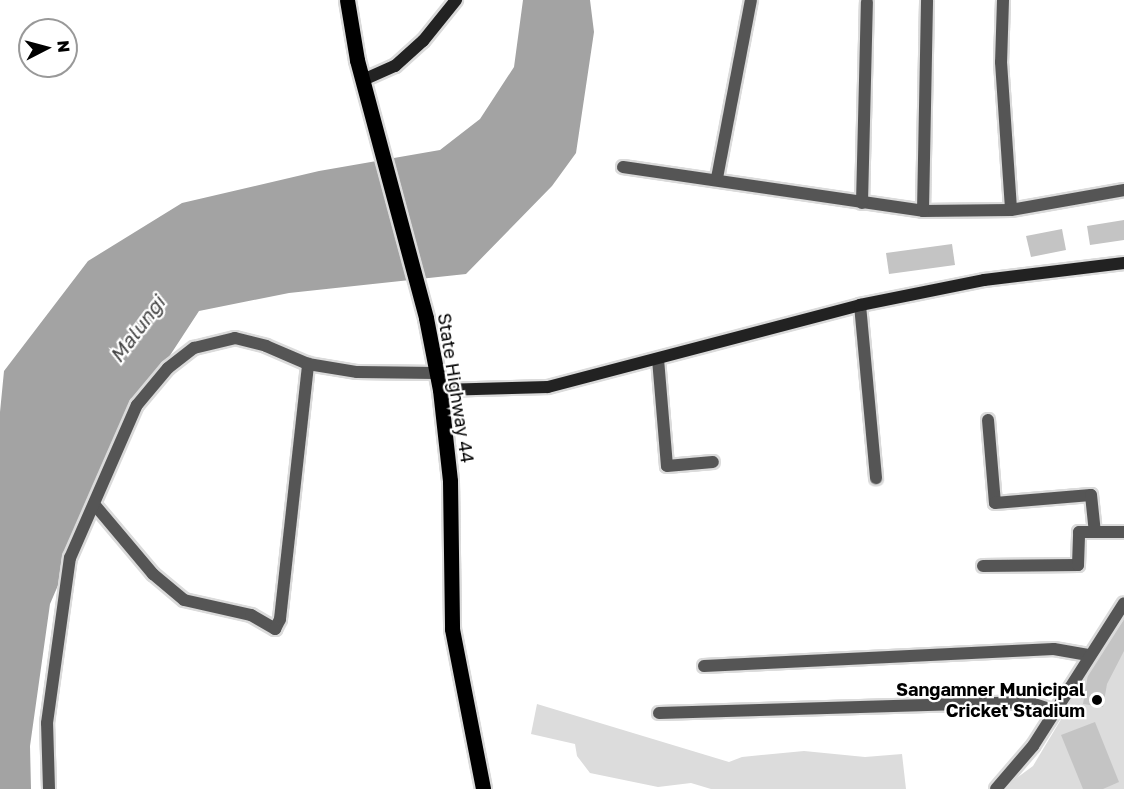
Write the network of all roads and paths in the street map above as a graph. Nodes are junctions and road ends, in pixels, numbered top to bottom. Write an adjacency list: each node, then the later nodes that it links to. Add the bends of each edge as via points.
1 (347, 0): 7 (main road, State Highway 44)
2 (456, 0): 7 (main road, via 423,41)
3 (751, 0): 9 (street)
4 (927, 0): 13 (street)
5 (1003, 0): 12 (street, via 1001,62)
6 (867, 2): 11 (street)
7 (365, 86): 18 (main road, State Highway 44, via 426,318)
8 (623, 167): 9 (street)
9 (717, 178): 11 (street)
10 (1124, 190): 12 (street)
11 (862, 203): 13 (street)
12 (1011, 210): 13 (street)
13 (923, 211)
14 (1124, 264): 15 (main road, via 984,280)
15 (860, 305): 16 (main road); 22 (street)
16 (658, 359): 19 (main road, via 548,387); 21 (street, via 667,466)
17 (308, 364): 18 (street, via 357,372); 23 (street, via 235,338 194,348 168,368 137,405); 23 (street, via 280,619 275,629 251,615 184,600 153,574)
18 (436, 373): 19 (main road, State Highway 44)
19 (440, 390): 33 (main road, State Highway 44, via 450,481 452,629)
20 (988, 420): 24 (street, via 995,503 1091,495)
21 (712, 462)
22 (876, 478)
23 (94, 504): 32 (street, via 70,558 47,723)
24 (1095, 532): 25 (street); 26 (street, via 1079,532 1078,565)
25 (1124, 532)
26 (982, 566)
27 (1124, 603): 28 (street)
28 (1089, 655): 29 (street, via 1054,649); 30 (street)
29 (704, 666)
30 (1055, 711): 31 (street, via 1028,702); 34 (street, via 1033,746)
31 (659, 713)
32 (49, 789)
33 (483, 789)
34 (996, 789)

